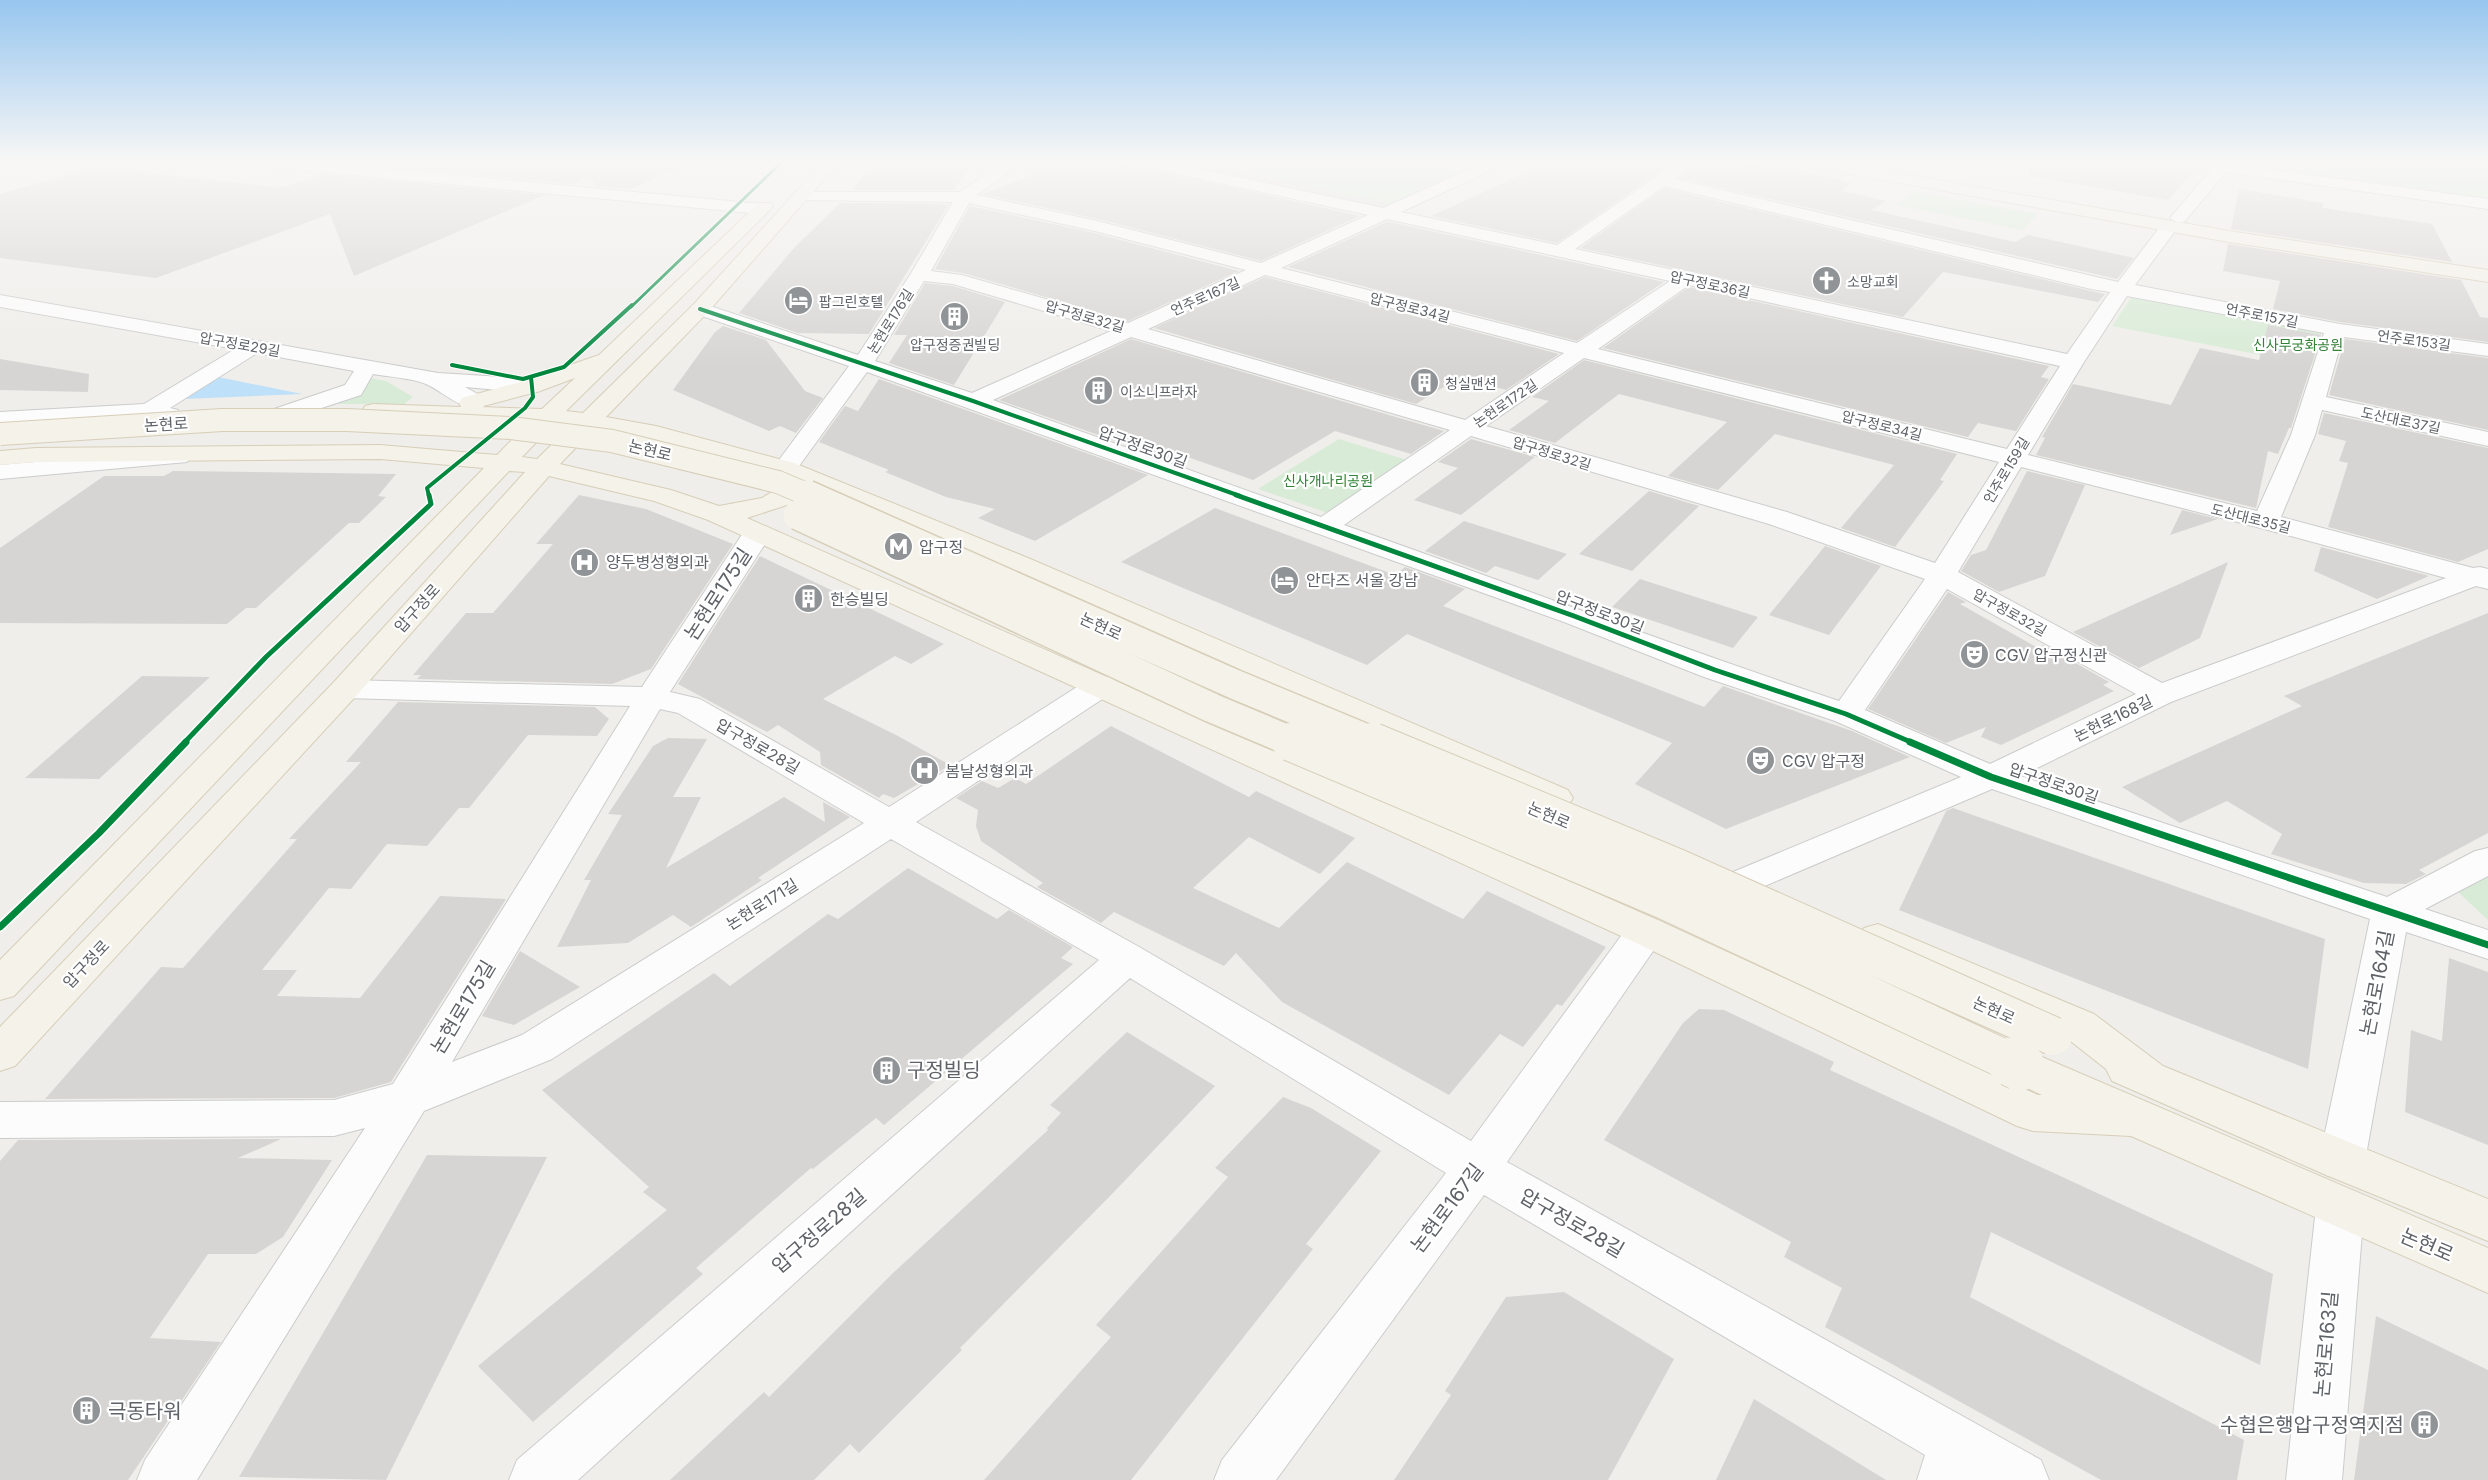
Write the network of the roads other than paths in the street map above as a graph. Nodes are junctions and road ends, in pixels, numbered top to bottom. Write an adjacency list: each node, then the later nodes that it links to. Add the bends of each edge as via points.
1 (741, 229): 26 (main road)
2 (771, 229): 20 (main road, 압구정로)
3 (946, 229): 15 (street, 논현로176길)
4 (1109, 229): 14 (street, 압구정로34길)
5 (1351, 229): 14 (street, 언주로167길)
6 (1453, 229): 12 (street, 압구정로36길)
7 (1592, 229): 12 (street)
8 (1864, 229): 18 (street, 언주로157길)
9 (2169, 229): 18 (street, 언주로159길)
10 (2205, 229): 16 (main road, via 2325,253)
11 (2224, 229): 13 (main road)
12 (1559, 252): 17 (street, 압구정로36길)
13 (2488, 263)
14 (1264, 269): 21 (street, 언주로167길); 25 (street, 압구정로34길)
15 (919, 275): 21 (street, 압구정로32길, via 955,279); 28 (street, 논현로176길)
16 (2488, 276)
17 (1685, 279): 25 (street, 논현로172길); 27 (street, 압구정로36길)
18 (2123, 288): 22 (street, 언주로157길); 27 (street, 언주로159길)
19 (0, 301): 23 (street, 압구정로29길)
20 (700, 309): 28 (street, 압구정로30길); 40 (main road, 압구정로)
21 (1131, 330): 32 (street, 언주로167길); 42 (street, 압구정로32길)
22 (2340, 330): 24 (street, 언주로153길); 33 (street, via 2332,337)
23 (252, 347): 29 (street, 압구정로29길); 36 (street)
24 (2488, 350)
25 (1582, 351): 42 (street, 논현로172길); 48 (street, 압구정로34길)
26 (608, 358): 31 (main road); 38 (main road)
27 (2073, 362): 48 (street, 언주로159길)
28 (863, 363): 32 (street, 압구정로30길); 52 (street, 논현로176길)
29 (367, 368): 30 (street, 압구정로29길); 37 (street, via 353,390)
30 (431, 378): 31 (street); 34 (street, 압구정로29길)
31 (532, 386): 34 (main road)
32 (973, 401): 56 (street, 압구정로30길)
33 (2314, 401): 44 (street, 도산대로37길); 55 (street)
34 (475, 402): 35 (main road)
35 (422, 412): 37 (main road, 논현로); 38 (main road, 논현로)
36 (160, 413): 37 (main road, 논현로); 39 (street); 41 (main road, 논현로)
37 (282, 414)
38 (548, 416): 40 (main road, 논현로); 49 (main road)
39 (0, 419)
40 (589, 420): 50 (main road, 압구정로); 52 (main road, 논현로, via 656,433)
41 (0, 426)
42 (1468, 428): 56 (street, 논현로172길); 58 (street, 압구정로32길, via 1778,518)
43 (0, 434): 76 (main road, 논현로, bridge, via 222,420 347,420 511,428 612,441 778,482 1234,684 1677,868 2053,1036)
44 (2488, 439)
45 (0, 445): 76 (main road, 논현로, bridge, via 306,431 500,441 597,454 685,474 749,494 1212,708 1665,900 2020,1066)
46 (211, 454): 47 (main road, 논현로); 49 (main road, 논현로, via 380,452); 51 (street)
47 (0, 458)
48 (2014, 458): 55 (street, 도산대로35길); 58 (street, 언주로159길)
49 (505, 462): 50 (main road, 논현로); 73 (main road)
50 (543, 467): 54 (main road, 논현로, via 662,495); 61 (main road, 압구정로)
51 (0, 472)
52 (792, 472): 53 (main road, 논현로); 54 (main road, via 798,485 782,497 741,512)
53 (854, 497): 57 (main road, via 811,500 780,515 770,526); 68 (main road, 논현로, via 1018,564)
54 (717, 514): 57 (main road, 논현로)
55 (2266, 521): 59 (street, 도산대로35길)
56 (1324, 527): 64 (street, 압구정로30길)
57 (768, 537): 60 (main road, 논현로); 63 (street, 논현로175길, via 751,542)
58 (1942, 575): 62 (street, 압구정로32길); 64 (street, 언주로159길)
59 (2483, 577): 62 (street, 논현로168길)
60 (1102, 685): 66 (street, 논현로171길); 70 (main road, 논현로)
61 (345, 689): 63 (street, 압구정로28길); 74 (main road, 압구정로)
62 (2160, 695): 65 (street, 논현로168길)
63 (651, 697): 66 (street, 압구정로28길, via 689,706); 75 (street, 논현로175길)
64 (1846, 714): 65 (street, 압구정로30길)
65 (1991, 777): 68 (street, 논현로168길); 69 (street, 압구정로30길)
66 (890, 824): 72 (street, 압구정로28길); 75 (street, 논현로171길, via 537,1047)
67 (2488, 860): 69 (street, 논현로164길)
68 (1746, 881): 76 (main road, 논현로, via 2079,1025)
69 (2391, 911): 71 (street, 압구정로30길); 79 (street, 논현로164길)
70 (1646, 931): 76 (main road, 논현로, via 2032,1113); 78 (street, 논현로167길)
71 (2488, 945)
72 (1128, 958): 78 (street, 압구정로28길); 84 (street, 압구정로28길)
73 (0, 985)
74 (0, 1054)
75 (408, 1098): 77 (street, 논현로171길, via 334,1118); 83 (street, 논현로175길)
76 (2141, 1098): 79 (main road, 논현로)
77 (0, 1120)
78 (1477, 1168): 82 (street, 압구정로28길); 85 (street, 논현로167길)
79 (2341, 1185): 80 (main road, 논현로); 81 (main road, 논현로); 87 (street, 논현로163길)
80 (2488, 1220)
81 (2488, 1271)
82 (1951, 1462): 86 (street, 압구정로28길)
83 (165, 1480)
84 (537, 1480)
85 (1242, 1480)
86 (2021, 1480)
87 (2314, 1480)

